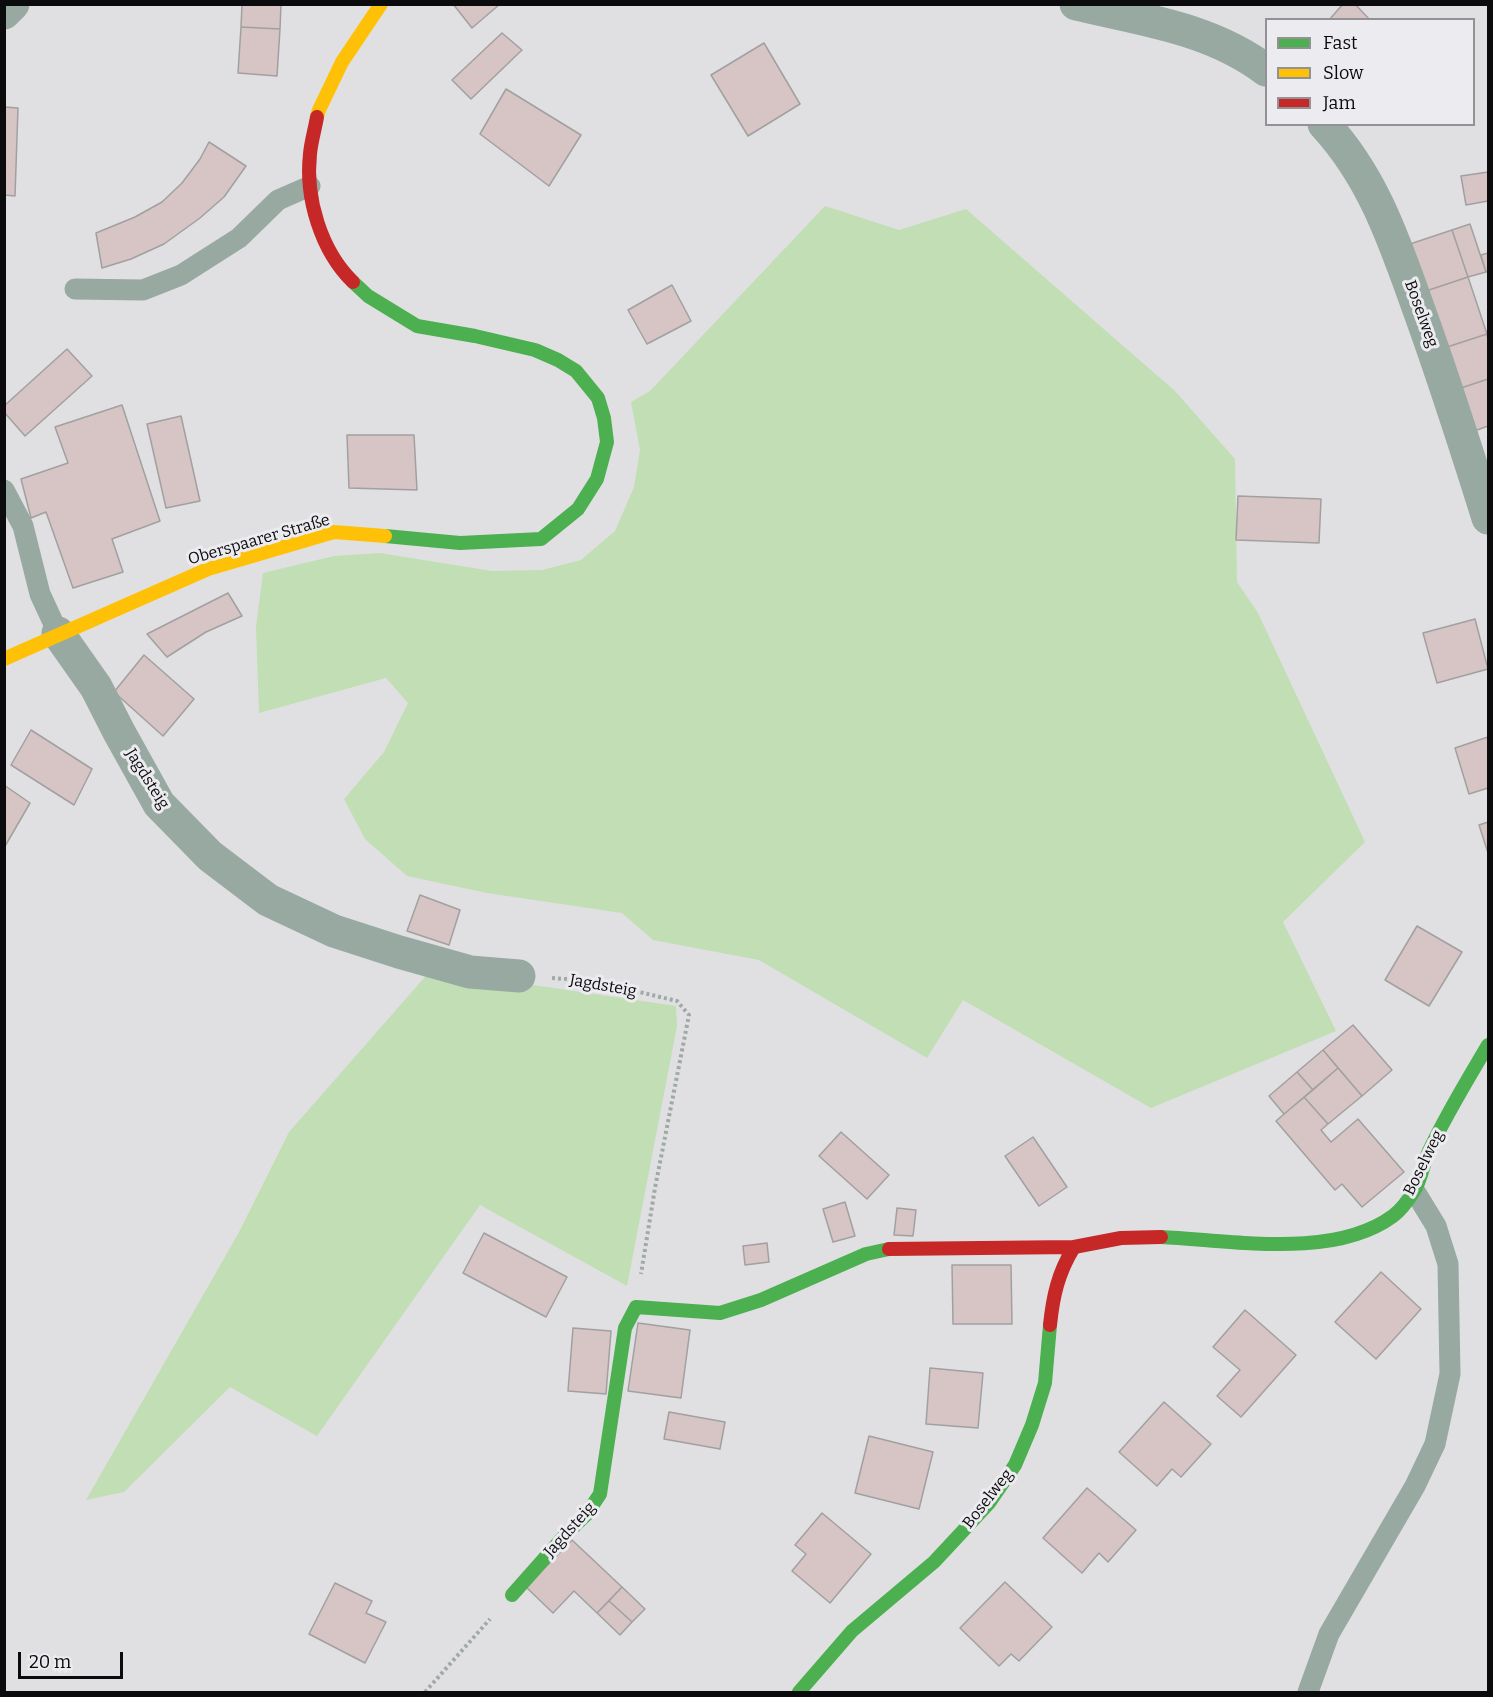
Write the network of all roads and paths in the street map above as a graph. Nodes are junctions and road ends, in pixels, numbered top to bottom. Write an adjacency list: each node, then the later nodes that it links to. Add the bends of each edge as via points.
1 (12, 4): 4 (street)
2 (381, 4): 7 (street, Oberspaarer Straße, via 342,62 319,111 310,154)
3 (1076, 4): 5 (street, via 1192,31 1224,44)
4 (4, 13)
5 (1265, 69)
6 (1326, 126): 10 (street, Boselweg, via 1350,156 1388,223)
7 (310, 186): 8 (lane, via 278,200 238,238 181,275 143,290); 11 (street, Oberspaarer Straße, via 328,250 368,296 417,326 535,350 576,371 598,398 604,418 607,442 597,479 578,509 541,540 460,543 334,532 208,569)
8 (75, 289)
9 (4, 490): 11 (lane, Jagdsteig, via 23,526 40,594)
10 (1488, 518)
11 (58, 633): 12 (street, Oberspaarer Straße); 13 (street, Jagdsteig, via 96,687 159,804 210,856 268,900 334,931 399,952 470,972)
12 (4, 658)
13 (519, 976): 17 (path, Jagdsteig, via 593,981 677,1001 689,1015)
14 (1488, 1045): 15 (street, Boselweg, via 1427,1153)
15 (1414, 1190): 16 (street, Boselweg, via 1397,1211 1376,1227 1348,1238 1270,1244 1108,1238); 21 (lane, via 1436,1226 1448,1264 1450,1374 1435,1444 1329,1634)
16 (1074, 1247): 17 (street, Boselweg, via 886,1249 761,1300 720,1312); 20 (street, Boselweg, via 1053,1296 1045,1383 1015,1465 989,1503 934,1562 852,1631)
17 (636, 1307): 18 (street, Jagdsteig, via 625,1328 600,1494 586,1515)
18 (512, 1595): 19 (path)
19 (425, 1692)
20 (799, 1692)
21 (1308, 1692)

